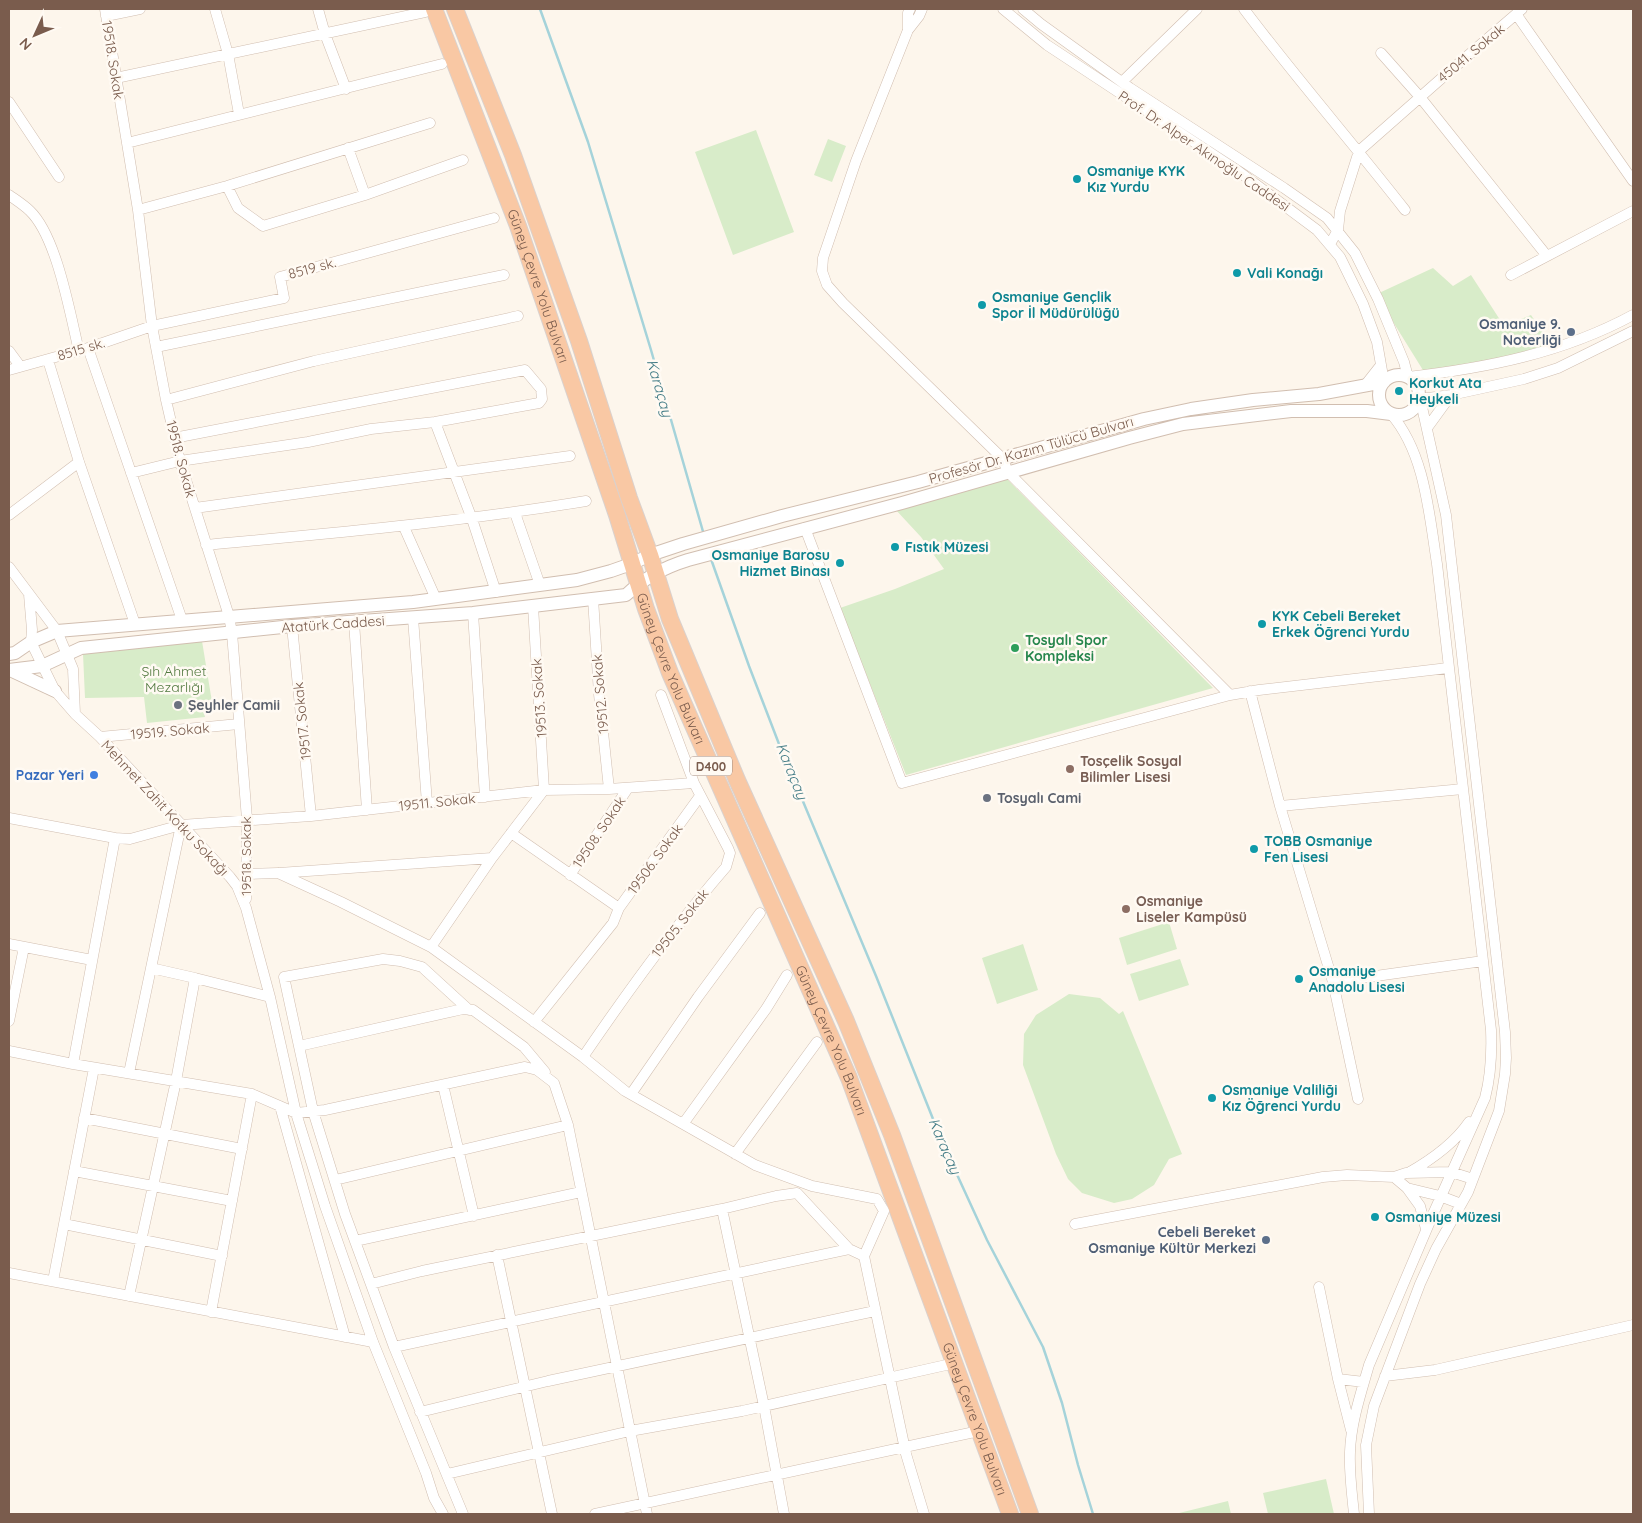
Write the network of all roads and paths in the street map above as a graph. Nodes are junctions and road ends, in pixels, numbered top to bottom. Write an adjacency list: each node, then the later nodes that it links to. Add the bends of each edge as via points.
1 (140, 9): 13 (street)
2 (216, 9): 16 (street)
3 (318, 9): 15 (street)
4 (455, 9): 82 (highway, Güney Çevre Yolu Bulvarı / D400, via 513,155)
5 (910, 9): 14 (street)
6 (922, 9): 14 (street)
7 (1003, 9): 40 (street, Prof. Dr. Alper Akınoğlu Caddesi, via 1047,46 1280,201)
8 (1023, 9): 20 (street, Prof. Dr. Alper Akınoğlu Caddesi)
9 (1197, 9): 20 (street)
10 (1244, 9): 28 (street)
11 (429, 11): 15 (street); 83 (highway, Güney Çevre Yolu Bulvarı / D400, via 518,226)
12 (1519, 11): 22 (street, 45041. Sokak); 31 (street)
13 (106, 13): 19 (street, 19518. Sokak)
14 (908, 30): 68 (street, via 827,244 822,271 827,285 843,303)
15 (325, 34): 16 (street); 21 (street)
16 (228, 54): 19 (street); 24 (street)
17 (1381, 54): 22 (street)
18 (442, 64): 21 (street)
19 (116, 78): 26 (street, 19518. Sokak)
20 (1122, 82): 39 (street, Prof. Dr. Alper Akınoğlu Caddesi, via 1284,188 1327,218)
21 (346, 89): 24 (street)
22 (1420, 96): 28 (street, 45041. Sokak); 41 (street)
23 (9, 102): 30 (street)
24 (239, 114): 26 (street)
25 (430, 123): 27 (street)
26 (127, 143): 35 (street, 19518. Sokak)
27 (348, 148): 32 (street); 34 (street)
28 (1359, 151): 36 (street); 39 (street, via 1340,211)
29 (463, 160): 34 (street)
30 (59, 176)
31 (1633, 181)
32 (227, 186): 34 (street, via 238,208 263,226); 35 (street)
33 (9, 195): 49 (street, via 31,212 47,235)
34 (365, 195)
35 (138, 210): 46 (street, 19518. Sokak)
36 (1405, 210)
37 (1633, 211): 41 (street)
38 (494, 218): 46 (street, 8519 sk., via 280,276 284,298)
39 (1338, 230): 40 (street); 52 (street, Prof. Dr. Alper Akınoğlu Caddesi, via 1359,261 1378,299)
40 (1330, 244): 53 (street, Prof. Dr. Alper Akınoğlu Caddesi, via 1363,304 1377,342)
41 (1547, 256): 43 (street)
42 (504, 274): 48 (street)
43 (1511, 275)
44 (1633, 315): 56 (street, via 1574,343 1531,356)
45 (518, 316): 62 (street, via 314,361)
46 (152, 326): 48 (street, 19518. Sokak); 49 (street, 8515 sk.)
47 (1633, 331): 60 (street, via 1558,368)
48 (156, 347): 62 (street, 19518. Sokak)
49 (83, 350): 51 (street, 8515 sk.); 72 (street)
50 (9, 351): 54 (street)
51 (48, 360): 54 (street, 8515 sk.); 70 (street)
52 (1404, 362): 56 (street); 57 (street, Prof. Dr. Alper Akınoğlu Caddesi)
53 (1381, 365): 58 (street, Prof. Dr. Alper Akınoğlu Caddesi); 59 (street)
54 (20, 366): 55 (street, 8515 sk.)
55 (9, 370)
56 (1426, 375): 57 (street)
57 (1408, 377): 58 (street, via 1396,375); 61 (street, via 1418,388)
58 (1384, 382): 59 (street, Profesör Dr. Kazım Tülücü Bulvarı); 63 (street, via 1380,399)
59 (1366, 384): 68 (street, Profesör Dr. Kazım Tülücü Bulvarı, via 1319,394 1191,408)
60 (1451, 395): 61 (street); 65 (street)
61 (1420, 398): 63 (street, via 1410,413); 65 (street)
62 (166, 400): 66 (street, 19518. Sokak)
63 (1391, 414): 71 (street, Profesör Dr. Kazım Tülücü Bulvarı, via 1291,411 1182,424); 106 (street, via 1410,447 1426,496)
64 (435, 422): 66 (street, via 539,404 541,389 525,370); 69 (street); 73 (street)
65 (1427, 428): 178 (street, via 1446,515 1505,1032 1505,1074 1499,1111)
66 (174, 438): 69 (street, 19518. Sokak)
67 (570, 456): 73 (street)
68 (1002, 458): 71 (street); 82 (street, Profesör Dr. Kazım Tülücü Bulvarı, via 782,516)
69 (180, 461): 72 (street); 75 (street, 19518. Sokak)
70 (79, 462): 77 (street); 98 (street)
71 (1008, 472): 80 (street, Profesör Dr. Kazım Tülücü Bulvarı); 111 (street)
72 (131, 473): 96 (street)
73 (455, 473): 75 (street); 78 (street)
74 (586, 502): 76 (street)
75 (195, 508): 81 (street, 19518. Sokak)
76 (515, 513): 78 (street); 87 (street)
77 (9, 515)
78 (472, 519): 79 (street); 88 (street)
79 (404, 527): 81 (street); 91 (street)
80 (805, 528): 85 (street, Profesör Dr. Kazım Tülücü Bulvarı, via 667,566); 111 (street, via 902,782)
81 (206, 545): 94 (street, 19518. Sokak)
82 (650, 555): 83 (street, Atatürk Caddesi); 85 (highway, Güney Çevre Yolu Bulvarı / D400)
83 (631, 564): 86 (highway, Güney Çevre Yolu Bulvarı / D400); 87 (street, Atatürk Caddesi, via 576,580)
84 (9, 567): 89 (street)
85 (655, 574): 86 (street, Atatürk Caddesi); 239 (highway, Güney Çevre Yolu Bulvarı / D400, via 670,619 738,780 846,1021 892,1135)
86 (638, 584): 90 (street, Atatürk Caddesi, via 626,595); 215 (highway, Güney Çevre Yolu Bulvarı / D400, via 670,673 849,1078)
87 (540, 585): 88 (street, Atatürk Caddesi)
88 (496, 592): 91 (street, Atatürk Caddesi)
89 (29, 594): 100 (street); 102 (street)
90 (593, 598): 92 (street, Atatürk Caddesi); 117 (street, 19512. Sokak)
91 (436, 599): 94 (street, Atatürk Caddesi)
92 (533, 606): 93 (street, Atatürk Caddesi); 119 (street, 19513. Sokak)
93 (473, 613): 95 (street, Atatürk Caddesi); 121 (street)
94 (229, 616): 96 (street, Atatürk Caddesi); 101 (street, 19518. Sokak)
95 (413, 618): 97 (street, Atatürk Caddesi); 122 (street)
96 (182, 620): 98 (street, Atatürk Caddesi)
97 (354, 622): 99 (street, Atatürk Caddesi); 124 (street)
98 (136, 624): 100 (street, Atatürk Caddesi)
99 (292, 626): 101 (street, Atatürk Caddesi); 125 (street, 19517. Sokak)
100 (58, 631): 102 (street, Atatürk Caddesi); 104 (street)
101 (232, 633): 104 (street, Atatürk Caddesi, via 81,648); 113 (street, 19518. Sokak)
102 (31, 642): 103 (street, Atatürk Caddesi); 105 (street, Mehmet Zahit Kotku Sokağı)
103 (9, 654)
104 (67, 654): 105 (street, Atatürk Caddesi); 112 (street, via 73,669)
105 (42, 666): 107 (street, Atatürk Caddesi); 108 (street, Mehmet Zahit Kotku Sokağı)
106 (1448, 668): 109 (street); 118 (street)
107 (10, 670): 108 (street)
108 (55, 691): 112 (street, Mehmet Zahit Kotku Sokağı)
109 (1250, 691): 111 (street); 123 (street)
110 (662, 694): 115 (street, 19505. Sokak)
111 (1230, 695)
112 (75, 714): 114 (street, Mehmet Zahit Kotku Sokağı)
113 (239, 724): 114 (street, 19519. Sokak); 127 (street, 19518. Sokak)
114 (100, 738): 128 (street, Mehmet Zahit Kotku Sokağı)
115 (694, 783): 116 (street, 19511. Sokak); 120 (street, 19505. Sokak)
116 (628, 788): 117 (street, 19511. Sokak); 133 (street, 19508. Sokak)
117 (609, 789): 119 (street, 19511. Sokak)
118 (1463, 789): 123 (street); 141 (street)
119 (544, 790): 121 (street, 19511. Sokak); 129 (street)
120 (700, 796): 135 (street, 19506. Sokak); 153 (street, 19505. Sokak, via 730,853 726,867 668,938)
121 (485, 797): 122 (street, 19511. Sokak)
122 (427, 803): 124 (street, 19511. Sokak)
123 (1280, 806): 145 (street)
124 (367, 810): 125 (street, 19511. Sokak)
125 (311, 816): 127 (street, 19511. Sokak)
126 (9, 818): 130 (street, 19511. Sokak)
127 (246, 820): 128 (street, 19511. Sokak); 134 (street, 19518. Sokak)
128 (181, 825): 130 (street, 19511. Sokak, via 130,839); 134 (street, Mehmet Zahit Kotku Sokağı); 142 (street)
129 (510, 834): 131 (street); 133 (street)
130 (115, 838): 140 (street)
131 (492, 858): 132 (street); 139 (street)
132 (278, 873): 134 (street); 139 (street)
133 (570, 875): 135 (street)
134 (243, 881): 146 (street, Mehmet Zahit Kotku Sokağı, via 246,908)
135 (620, 908): 149 (street, 19506. Sokak, via 613,923)
136 (760, 913): 161 (street)
137 (9, 944): 138 (street)
138 (24, 947): 140 (street); 148 (street)
139 (431, 947): 149 (street)
140 (92, 960): 154 (street)
141 (1483, 961): 145 (street); 162 (street, via 1492,1058)
142 (151, 968): 144 (street); 156 (street)
143 (787, 975): 168 (street)
144 (195, 978): 146 (street); 157 (street)
145 (1334, 982): 163 (street)
146 (270, 997): 166 (street, Mehmet Zahit Kotku Sokağı)
147 (470, 1010): 151 (street); 151 (street, via 422,967 400,961 383,959 284,977); 158 (street, via 524,1047)
148 (9, 1021)
149 (534, 1022): 153 (street)
150 (816, 1042): 173 (street)
151 (299, 1046): 165 (street)
152 (9, 1050): 154 (street)
153 (583, 1057): 161 (street)
154 (73, 1064): 155 (street)
155 (94, 1068): 156 (street); 167 (street)
156 (129, 1074): 157 (street)
157 (176, 1082): 160 (street); 170 (street)
158 (554, 1083): 159 (street, via 537,1070 525,1067); 169 (street)
159 (443, 1085): 165 (street); 172 (street)
160 (252, 1094): 164 (street); 171 (street)
161 (631, 1094): 168 (street)
162 (1485, 1098): 175 (street); 176 (street, via 1462,1132 1429,1161)
163 (1358, 1099)
164 (280, 1106): 166 (street); 188 (street)
165 (313, 1111): 166 (street); 179 (street)
166 (296, 1113): 187 (street, Mehmet Zahit Kotku Sokağı)
167 (84, 1118): 170 (street); 174 (street)
168 (683, 1124): 173 (street)
169 (568, 1125): 172 (street); 182 (street)
170 (164, 1132): 171 (street); 180 (street)
171 (242, 1149): 184 (street)
172 (459, 1151): 179 (street); 189 (street)
173 (735, 1154): 199 (street, via 755,1166 812,1186 877,1199 884,1211)
174 (74, 1171): 180 (street); 190 (street)
175 (1451, 1172): 176 (street); 178 (street); 183 (street)
176 (1406, 1174): 177 (street)
177 (1394, 1177): 181 (street); 191 (street, via 1356,1175 1323,1178)
178 (1473, 1179): 185 (street)
179 (334, 1180): 195 (street)
180 (153, 1186): 184 (street); 194 (street)
181 (1407, 1188): 183 (street); 192 (street, via 1420,1206)
182 (581, 1192): 189 (street); 193 (street)
183 (1440, 1196): 185 (street); 192 (street)
184 (232, 1201): 198 (street)
185 (1461, 1204): 217 (street, via 1429,1264)
186 (722, 1210): 193 (street); 196 (street, via 797,1193); 200 (street)
187 (327, 1211): 188 (street); 213 (street, Mehmet Zahit Kotku Sokağı)
188 (310, 1213): 211 (street)
189 (474, 1216): 195 (street)
190 (64, 1224): 194 (street); 202 (street)
191 (1075, 1224)
192 (1426, 1229): 220 (street)
193 (590, 1237): 197 (street); 206 (street)
194 (141, 1240): 198 (street); 205 (street)
195 (356, 1241): 203 (street)
196 (848, 1249): 199 (street); 200 (street)
197 (497, 1255): 203 (street); 209 (street)
198 (222, 1256): 208 (street)
199 (864, 1256): 207 (street)
200 (736, 1272): 206 (street); 212 (street)
201 (9, 1273): 202 (street)
202 (53, 1281): 205 (street)
203 (371, 1284): 214 (street)
204 (1319, 1287): 219 (street)
205 (129, 1296): 208 (street)
206 (604, 1303): 209 (street); 216 (street)
207 (875, 1311): 212 (street); 218 (street)
208 (211, 1312): 211 (street)
209 (512, 1321): 214 (street); 221 (street)
210 (1633, 1325): 217 (street, via 1435,1370)
211 (345, 1337): 213 (street)
212 (749, 1337): 216 (street); 222 (street)
213 (373, 1342): 232 (street, Mehmet Zahit Kotku Sokağı)
214 (394, 1347): 223 (street)
215 (955, 1363): 218 (street); 225 (highway, Güney Çevre Yolu Bulvarı / D400)
216 (617, 1366): 221 (street); 224 (street)
217 (1385, 1376): 241 (street, via 1374,1406 1366,1445)
218 (889, 1378): 222 (street); 227 (street)
219 (1338, 1379): 220 (street); 226 (street)
220 (1364, 1382): 226 (street)
221 (526, 1387): 223 (street); 228 (street)
222 (764, 1406): 224 (street); 230 (street)
223 (420, 1412): 229 (street)
224 (630, 1431): 228 (street); 231 (street)
225 (979, 1431): 227 (street); 238 (highway, Güney Çevre Yolu Bulvarı / D400)
226 (1352, 1433): 240 (street)
227 (904, 1446): 230 (street); 237 (street)
228 (539, 1452): 229 (street); 234 (street)
229 (447, 1474): 233 (street)
230 (778, 1475): 231 (street); 236 (street)
231 (646, 1509): 235 (street)
232 (443, 1514)
233 (462, 1514)
234 (552, 1514)
235 (595, 1514)
236 (784, 1514)
237 (924, 1514)
238 (1010, 1514)
239 (1030, 1514)
240 (1354, 1514)
241 (1369, 1514)

